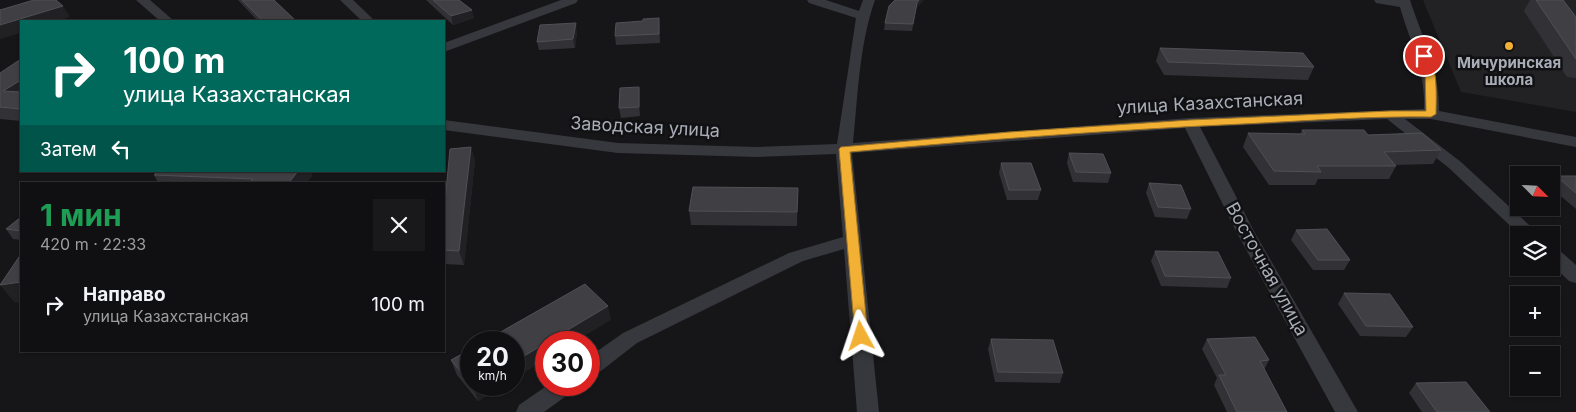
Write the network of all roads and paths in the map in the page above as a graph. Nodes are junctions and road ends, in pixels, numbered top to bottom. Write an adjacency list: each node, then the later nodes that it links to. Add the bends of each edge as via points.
1 (142, 0): 9 (street)
2 (346, 0): 10 (street)
3 (572, 0): 11 (street)
4 (813, 0): 8 (street)
5 (869, 0): 8 (street)
6 (1380, 0): 7 (street)
7 (1404, 2): 13 (street, via 1430,69)
8 (863, 16): 17 (street)
9 (167, 20)
10 (368, 20)
11 (445, 48)
12 (1390, 114): 13 (street, улица Казахстанская); 14 (street, улица Казахстанская); 18 (street, via 1455,164)
13 (1431, 114): 16 (street, улица Казахстанская)
14 (1190, 124): 17 (street, улица Казахстанская); 26 (street, Восточная улица, via 1247,236)
15 (445, 125): 17 (street, Заводская улица, via 618,148 758,152)
16 (1576, 142)
17 (844, 149): 19 (street)
18 (1521, 226)
19 (853, 240): 22 (street, via 796,257 630,338); 25 (street)
20 (1560, 261): 21 (street)
21 (1576, 276)
22 (600, 360)
23 (550, 396): 24 (street)
24 (527, 412)
25 (868, 412)
26 (1348, 412)

